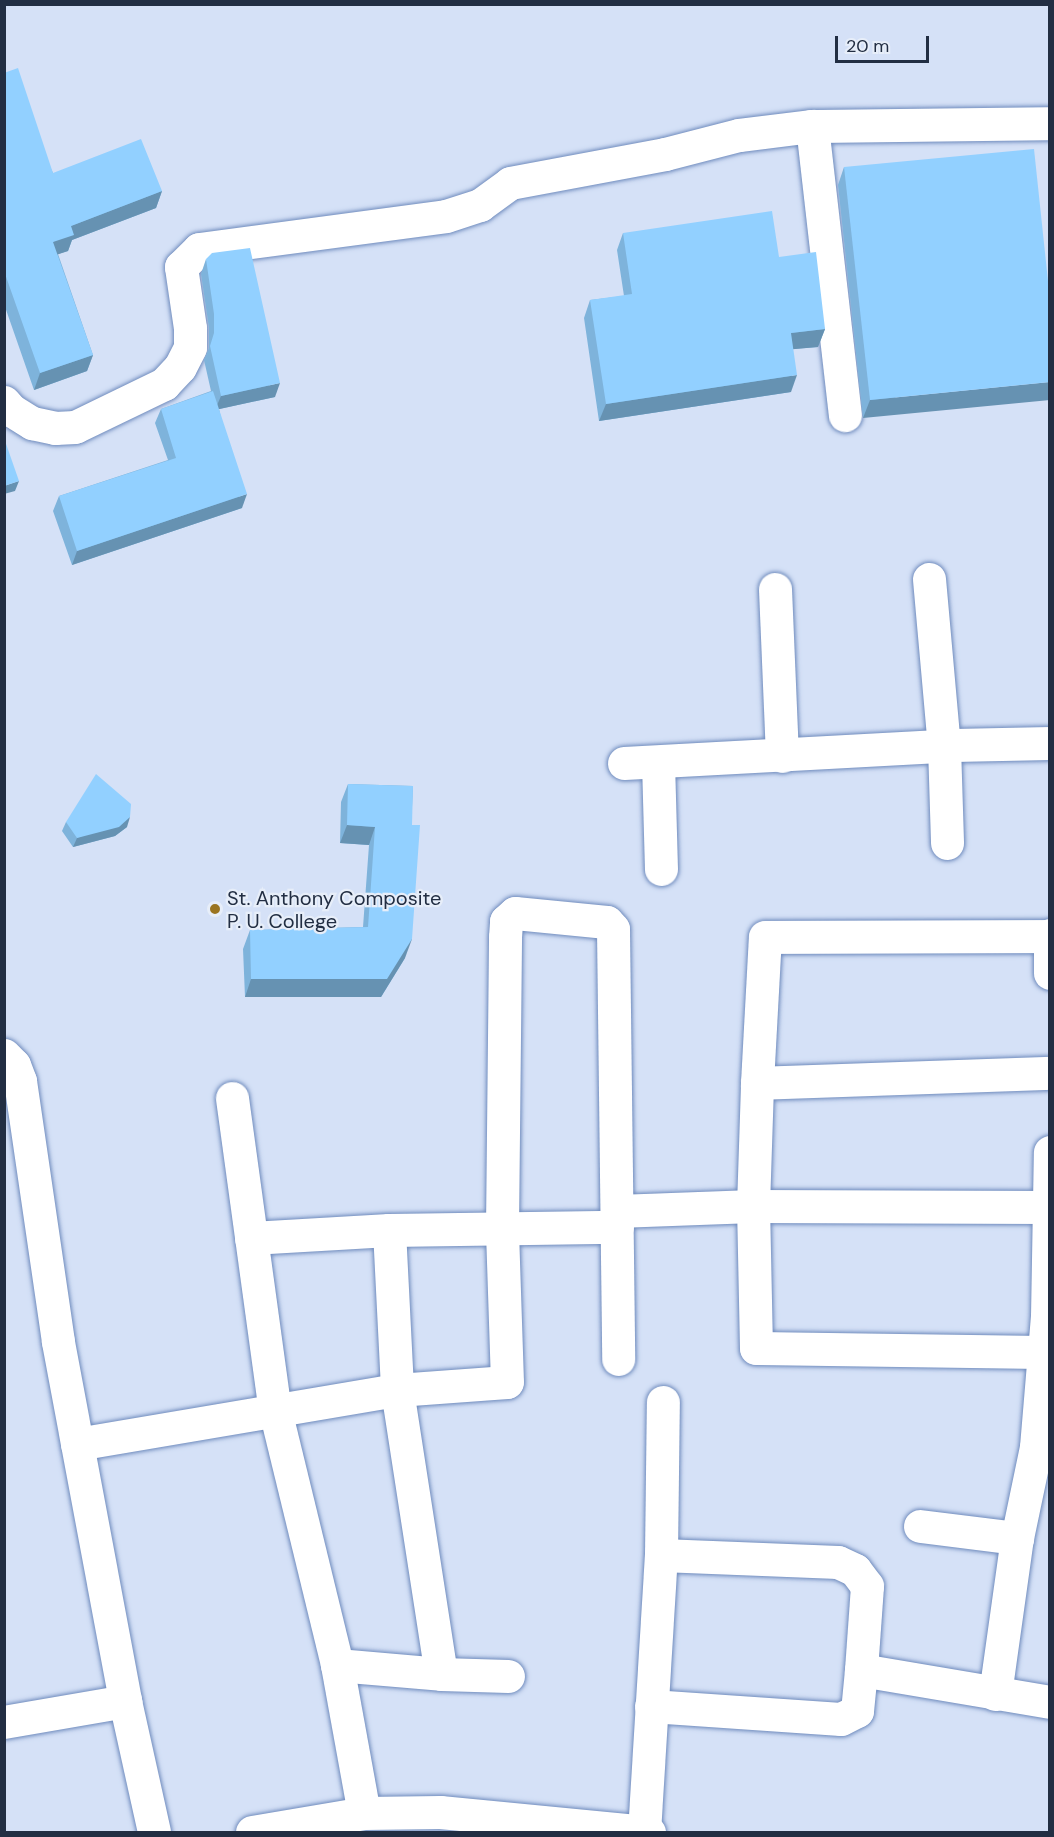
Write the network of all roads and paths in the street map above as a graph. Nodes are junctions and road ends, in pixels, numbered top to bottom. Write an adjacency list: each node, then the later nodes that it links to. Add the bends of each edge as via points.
1 (1050, 123): 2 (street)
2 (812, 126): 3 (street, via 739,135 665,154 510,183 480,205 446,216 199,249 180,267 190,347 180,367 164,384 75,427 32,423); 4 (street)
3 (4, 402)
4 (845, 415)
5 (929, 579): 8 (street)
6 (775, 589): 9 (street)
7 (1050, 743): 8 (street)
8 (944, 746): 9 (street); 12 (street)
9 (782, 756): 10 (street)
10 (658, 762): 11 (street); 13 (street)
11 (624, 763)
12 (947, 843)
13 (660, 869)
14 (1049, 935): 15 (street); 18 (street, via 765,937)
15 (1050, 974)
16 (4, 1055): 32 (street, via 14,1065 20,1081)
17 (1050, 1073): 18 (street)
18 (758, 1083): 21 (street)
19 (232, 1098): 26 (street)
20 (1050, 1152): 22 (street)
21 (753, 1206): 22 (street); 23 (street); 27 (street, via 756,1348)
22 (1047, 1207): 27 (street, via 1047,1317)
23 (617, 1219): 24 (street); 24 (street, via 613,929 607,922 515,913 506,921 505,937); 28 (street)
24 (502, 1228): 25 (street); 29 (street, via 507,1382)
25 (389, 1230): 26 (street); 29 (street)
26 (251, 1238): 31 (street)
27 (1043, 1352): 34 (street, via 1036,1447)
28 (618, 1359)
29 (397, 1390): 31 (street); 38 (street)
30 (663, 1402): 35 (street)
31 (275, 1410): 32 (street); 36 (street)
32 (77, 1444): 41 (street)
33 (920, 1527): 34 (street)
34 (1017, 1538): 40 (street)
35 (661, 1555): 37 (street, via 838,1562 855,1570 867,1586); 43 (street)
36 (337, 1665): 38 (street); 45 (street)
37 (861, 1670): 40 (street); 43 (street, via 857,1711 841,1719)
38 (441, 1674): 39 (street)
39 (508, 1676)
40 (995, 1694): 42 (street)
41 (125, 1701): 44 (street); 48 (street)
42 (1050, 1702)
43 (651, 1706): 47 (street)
44 (5, 1717)
45 (364, 1813): 46 (street); 47 (street, via 440,1812)
46 (272, 1830)
47 (646, 1832)
48 (154, 1833)

